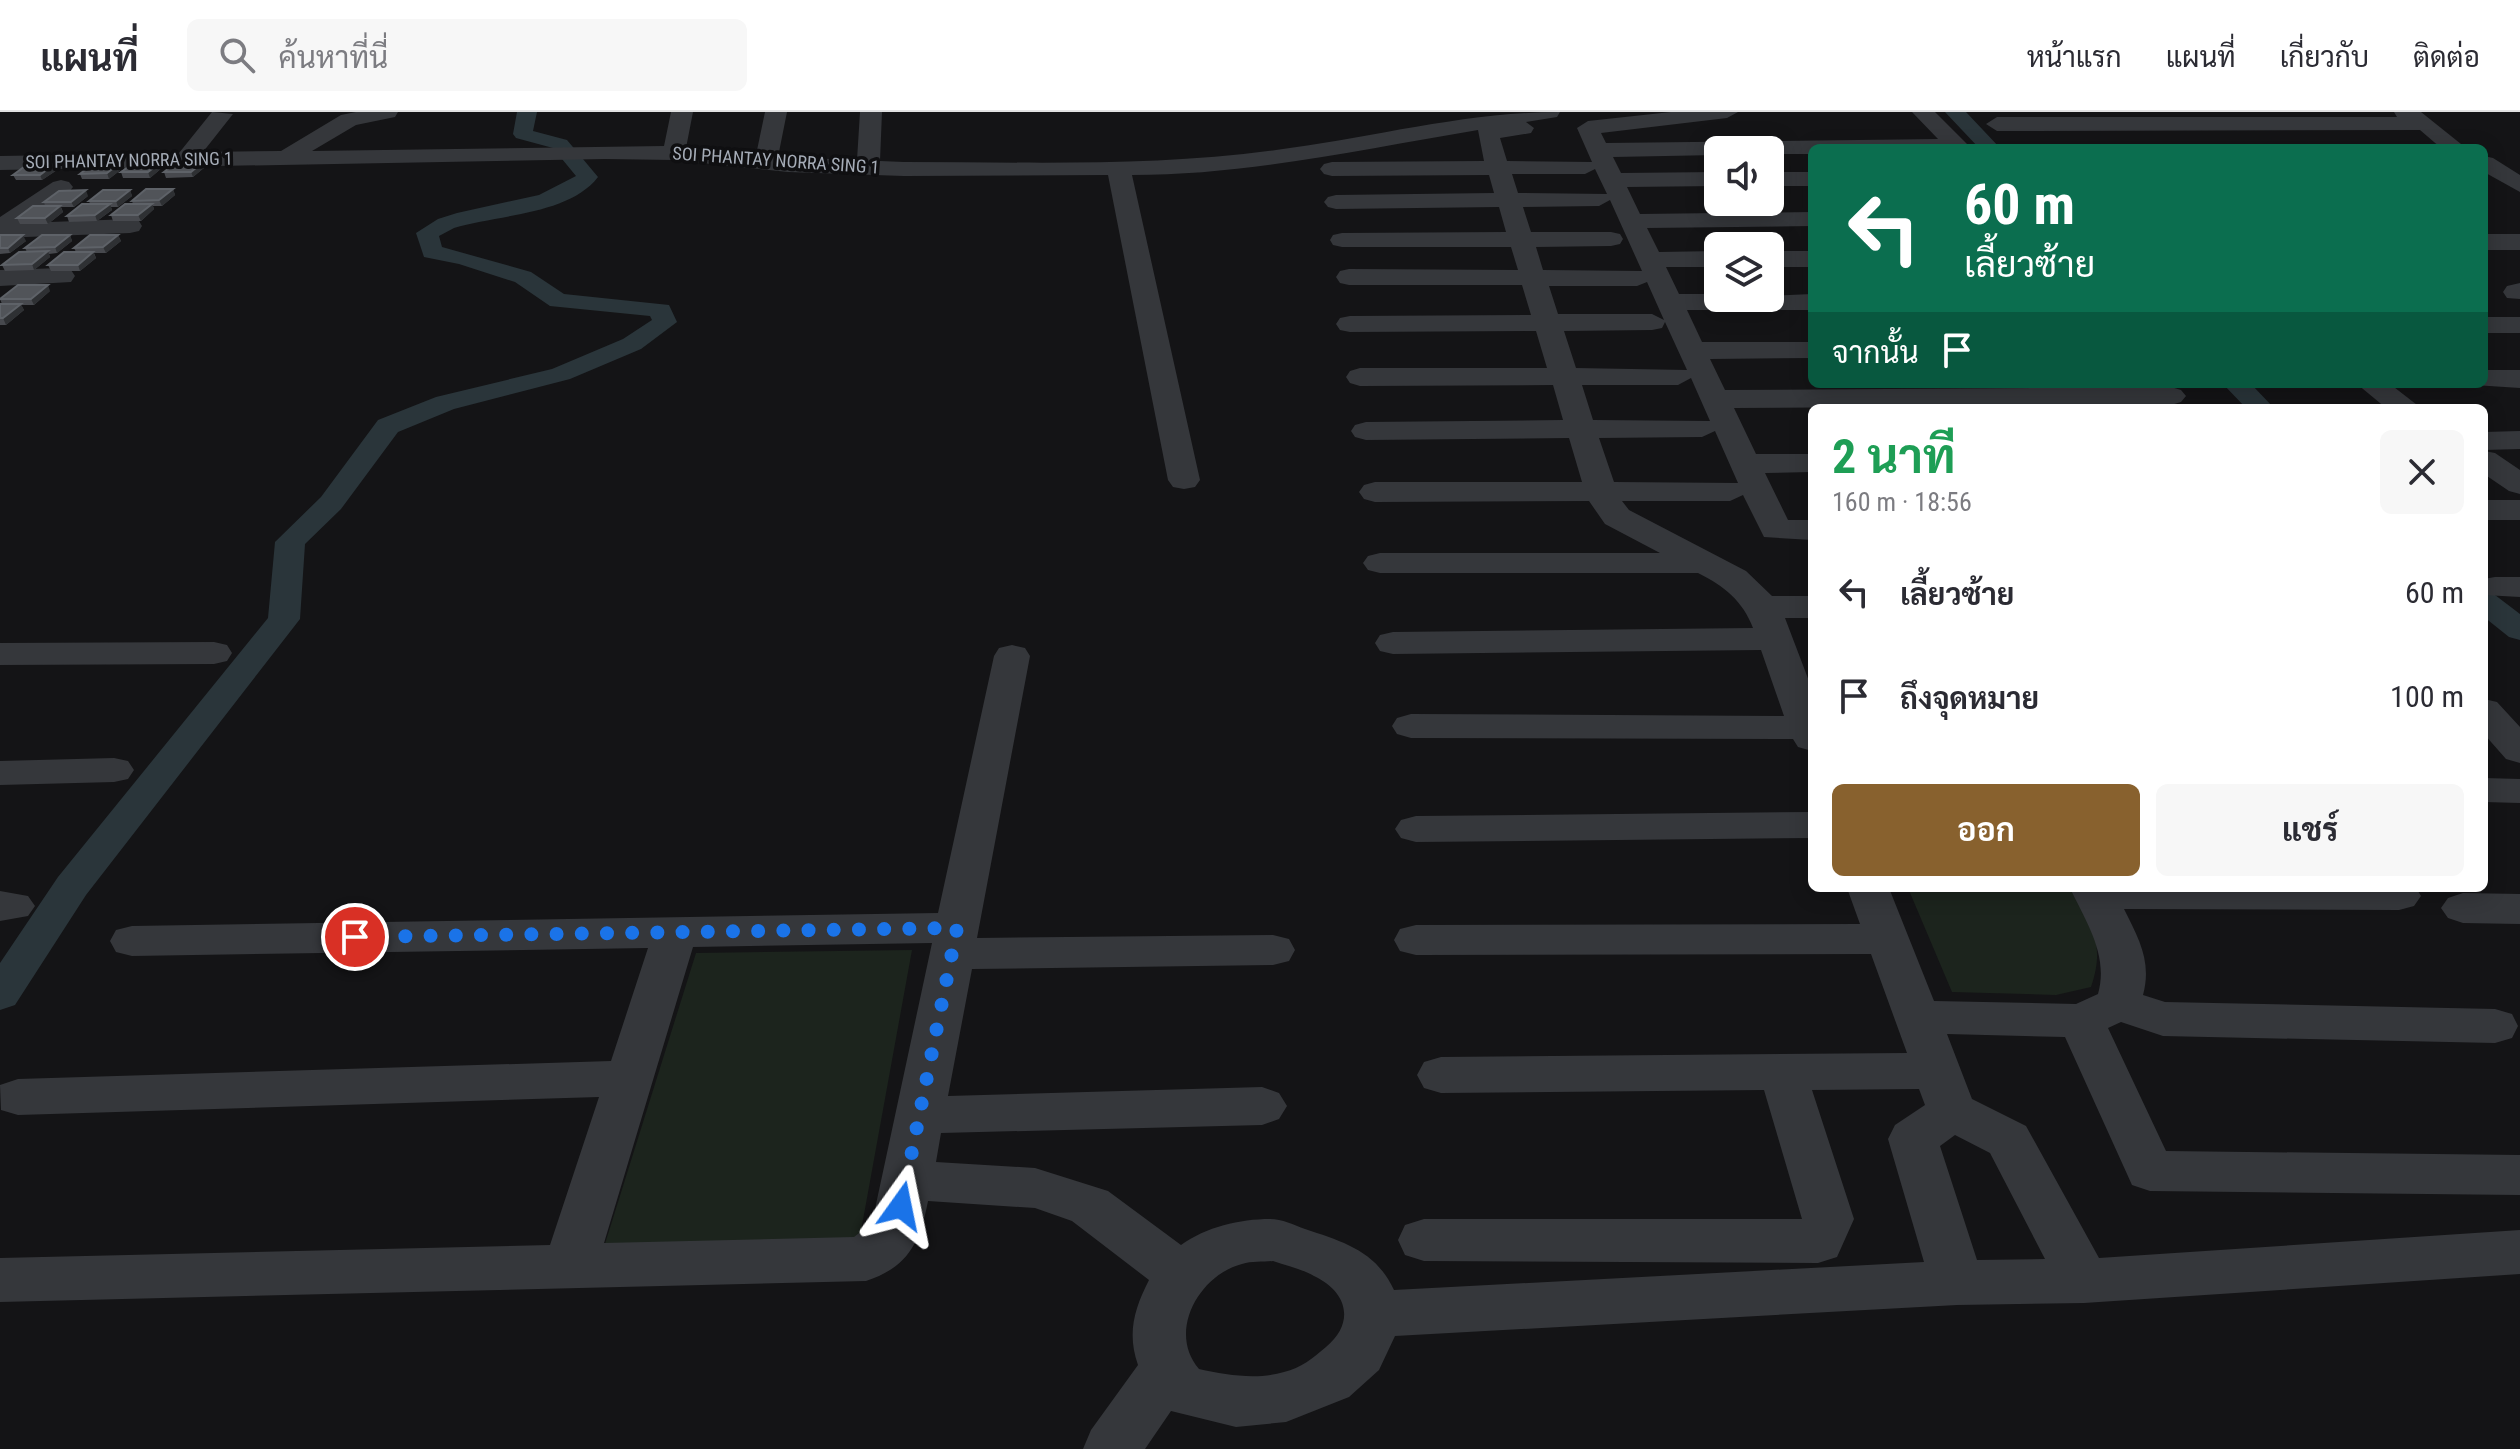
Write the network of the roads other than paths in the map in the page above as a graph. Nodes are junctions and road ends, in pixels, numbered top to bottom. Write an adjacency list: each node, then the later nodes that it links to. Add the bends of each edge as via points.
1 (387, 112): 16 (street, via 349,120)
2 (682, 112): 15 (street)
3 (776, 112): 18 (street)
4 (871, 112): 21 (street)
5 (1727, 112): 17 (street, via 1588,128)
6 (1923, 112): 12 (street)
7 (2405, 112): 10 (street)
8 (222, 114): 25 (street)
9 (1555, 117): 22 (street, via 1487,133); 24 (street, SOI PHANTAY NORRA SING 1, via 1277,157)
10 (2425, 123): 11 (street); 13 (street)
11 (1997, 124)
12 (1956, 144)
13 (2450, 144)
14 (1808, 151): 17 (street)
15 (674, 153): 16 (street, SOI PHANTAY NORRA SING 1); 18 (street, SOI PHANTAY NORRA SING 1)
16 (287, 156): 25 (street, SOI PHANTAY NORRA SING 1)
17 (1591, 158): 22 (street); 34 (street)
18 (766, 162): 21 (street, SOI PHANTAY NORRA SING 1)
19 (0, 163): 25 (street, SOI PHANTAY NORRA SING 1)
20 (2488, 165): 30 (street)
21 (868, 167): 24 (street, SOI PHANTAY NORRA SING 1)
22 (1498, 168): 23 (street); 35 (street)
23 (1332, 169)
24 (1119, 170): 78 (street)
25 (182, 171): 29 (street)
26 (1784, 179): 27 (street)
27 (1808, 179)
28 (1704, 180): 34 (street)
29 (149, 184)
30 (2520, 185)
31 (90, 186): 32 (street)
32 (61, 187): 33 (street); 39 (street)
33 (15, 188)
34 (1605, 190): 35 (street); 40 (street)
35 (1508, 200): 36 (street); 41 (street)
36 (1336, 202)
37 (1808, 219): 40 (street)
38 (130, 226): 39 (street)
39 (0, 229)
40 (1621, 230): 41 (street); 48 (street)
41 (1521, 239): 42 (street); 52 (street)
42 (1342, 240)
43 (2488, 242): 44 (street)
44 (2520, 242)
45 (1784, 259): 46 (street)
46 (1808, 259)
47 (1704, 261): 48 (street)
48 (1643, 269): 52 (street); 54 (street)
49 (62, 276): 51 (street)
50 (1349, 277): 52 (street)
51 (0, 278)
52 (1533, 278): 55 (street)
53 (1808, 302): 54 (street)
54 (1661, 312): 55 (street); 60 (street)
55 (1547, 323): 56 (street); 61 (street)
56 (1350, 324)
57 (2488, 325): 58 (street)
58 (2520, 325)
59 (1808, 350): 60 (street)
60 (1692, 351): 68 (street)
61 (1564, 376): 62 (street); 63 (street); 71 (street)
62 (1678, 376)
63 (1360, 377)
64 (2488, 379): 65 (street)
65 (2520, 379)
66 (2377, 388): 69 (street)
67 (2173, 396): 68 (street)
68 (1715, 399): 77 (street)
69 (2400, 404)
70 (1702, 428): 71 (street)
71 (1581, 429): 72 (street); 80 (street)
72 (1366, 431)
73 (2520, 440): 74 (street)
74 (2488, 441)
75 (2488, 463): 79 (street)
76 (1808, 464): 77 (street)
77 (1737, 477): 80 (street); 84 (street, via 1776,530)
78 (1184, 480)
79 (2520, 484)
80 (1601, 491): 81 (street); 86 (street, via 1617,517)
81 (1375, 492)
82 (2488, 510): 83 (street)
83 (2520, 510)
84 (1808, 530)
85 (1380, 563): 86 (street)
86 (1705, 563): 88 (street, via 1734,578)
87 (1808, 608): 88 (street)
88 (1769, 623): 89 (street); 95 (street)
89 (1393, 643)
90 (214, 653): 91 (street)
91 (0, 654)
92 (1012, 656): 113 (street)
93 (2499, 717): 97 (street)
94 (1411, 726): 96 (street)
95 (1808, 729)
96 (1808, 734)
97 (2520, 751)
98 (114, 770): 99 (street)
99 (0, 773)
100 (2488, 790): 101 (street)
101 (2520, 791)
102 (1808, 825): 103 (street)
103 (1416, 829)
104 (1869, 892): 110 (street)
105 (2092, 892): 106 (street); 115 (street, via 2116,938 2126,974)
106 (2399, 896)
107 (2463, 908): 108 (street)
108 (2520, 909)
109 (675, 932): 112 (street); 113 (street); 120 (street)
110 (1887, 939): 111 (street); 116 (street)
111 (1416, 940)
112 (132, 941)
113 (955, 941): 114 (street); 124 (street)
114 (1273, 950)
115 (2100, 1012): 116 (street); 117 (street, via 2163,1019); 125 (street, via 2150,1171)
116 (1917, 1017): 121 (street)
117 (2495, 1026)
118 (1783, 1074): 119 (street); 121 (street); 127 (street, via 1828,1219 1818,1242)
119 (1441, 1075)
120 (629, 1078): 122 (street); 129 (street)
121 (1944, 1091): 132 (street, via 2008,1140); 133 (street, via 1913,1139)
122 (18, 1097)
123 (1262, 1106): 124 (street)
124 (920, 1115): 126 (street)
125 (2520, 1175)
126 (907, 1180): 129 (street, via 896,1233 866,1259); 130 (street, via 1035,1188 1090,1206)
127 (1424, 1240)
128 (2520, 1252): 132 (street)
129 (570, 1266): 131 (street)
130 (1181, 1274): 134 (street, via 1207,1255 1239,1243 1274,1240 1308,1247 1338,1263 1361,1286); 135 (street, via 1165,1299 1158,1328)
131 (0, 1280)
132 (2084, 1281): 133 (street)
133 (1957, 1283): 134 (street)
134 (1373, 1314): 136 (street, via 1375,1345 1363,1375 1341,1400 1310,1417)
135 (1168, 1369): 136 (street); 137 (street)
136 (1227, 1435)
137 (1112, 1449)

